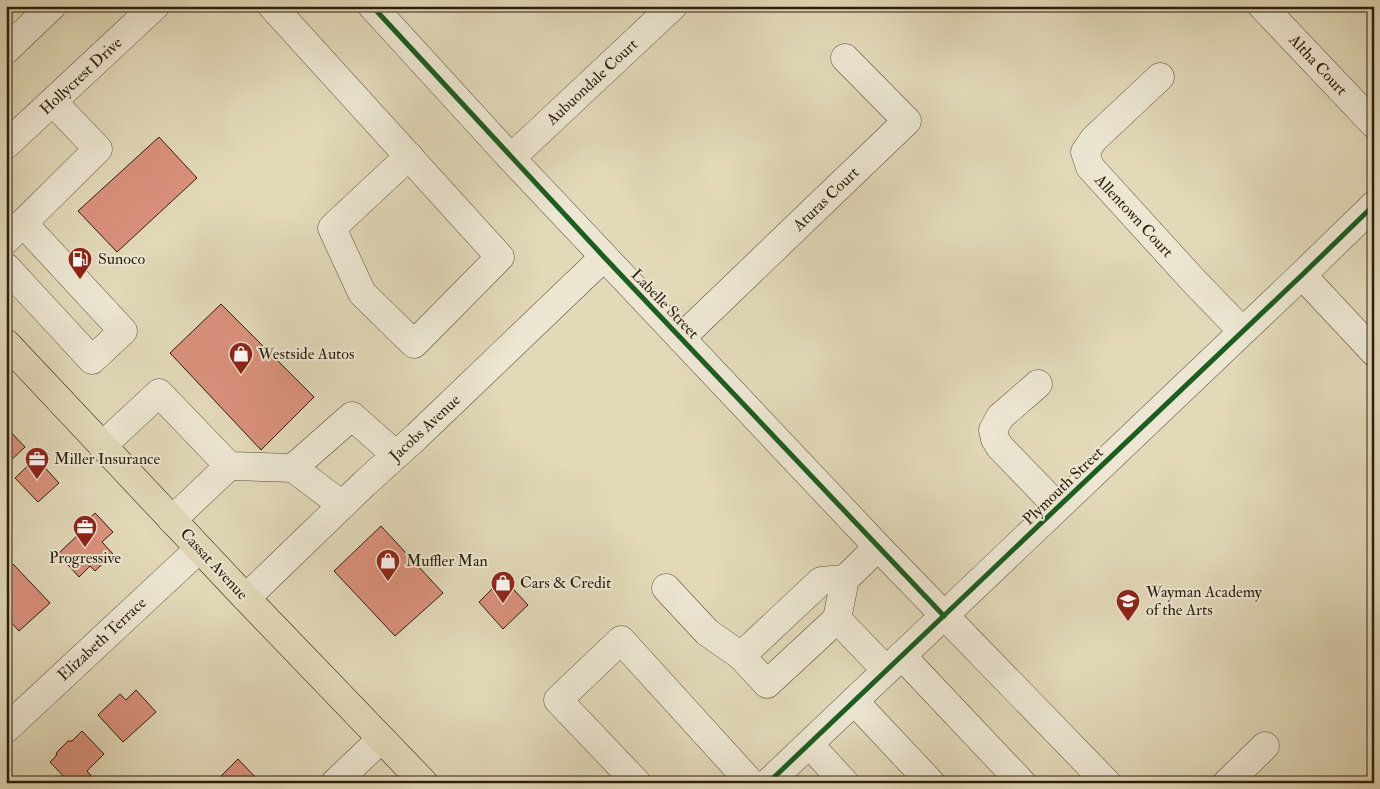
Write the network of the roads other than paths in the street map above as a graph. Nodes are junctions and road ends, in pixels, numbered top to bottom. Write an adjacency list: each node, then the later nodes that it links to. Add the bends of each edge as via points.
1 (52, 6): 7 (street)
2 (155, 6): 10 (street, Hollycrest Drive)
3 (272, 6): 13 (street)
4 (372, 6): 14 (street, Labelle Street)
5 (673, 6): 14 (street, Aubuondale Court)
6 (1262, 6): 11 (street, Altha Court)
7 (6, 50)
8 (845, 58): 21 (street, Aturas Court, via 907,122)
9 (1160, 77): 20 (street, Allentown Court, via 1094,139 1085,152 1090,167)
10 (53, 102): 12 (street, Hollycrest Drive); 16 (street, via 98,149)
11 (1374, 124)
12 (8, 139)
13 (409, 156): 13 (street, via 500,256 414,344 362,293 332,228)
14 (511, 158): 17 (street, Labelle Street)
15 (1374, 205): 19 (street, Plymouth Street)
16 (14, 232): 18 (street, via 122,331 92,360)
17 (604, 257): 21 (street, Labelle Street); 26 (street, Jacobs Avenue)
18 (6, 267)
19 (1302, 275): 20 (street, Plymouth Street); 23 (street)
20 (1242, 331): 30 (street, Plymouth Street)
21 (681, 338): 32 (street, Labelle Street)
22 (9, 352): 25 (main road, Cassat Avenue)
23 (1374, 352)
24 (1038, 384): 30 (street, via 1000,417 993,430 1000,447)
25 (102, 446): 27 (street, via 160,393); 31 (main road, Cassat Avenue)
26 (396, 455): 28 (street, via 352,416); 29 (street, Jacobs Avenue)
27 (229, 466): 28 (street); 31 (street)
28 (293, 468): 29 (street)
29 (342, 505): 36 (street, Jacobs Avenue)
30 (1058, 507): 37 (street, Plymouth Street)
31 (172, 520): 33 (main road, Cassat Avenue)
32 (878, 547): 34 (street); 37 (street, Labelle Street)
33 (199, 549): 36 (main road, Cassat Avenue); 42 (street, Elizabeth Terrace)
34 (845, 579): 38 (street); 39 (street, via 821,581)
35 (666, 588): 39 (street, via 707,632)
36 (246, 598): 43 (main road, Cassat Avenue)
37 (944, 616): 40 (street, Plymouth Street); 54 (street, Labelle Street)
38 (837, 619): 39 (street, via 767,684); 40 (street)
39 (740, 656)
40 (894, 663): 41 (street, Plymouth Street); 53 (street)
41 (854, 701): 44 (street, Plymouth Street); 52 (street)
42 (6, 729)
43 (381, 738): 46 (street); 47 (main road, Cassat Avenue)
44 (809, 744): 50 (street, Plymouth Street); 51 (street)
45 (1265, 746): 55 (street)
46 (335, 783)
47 (424, 783)
48 (637, 783): 49 (street, via 558,700 621,640)
49 (751, 783)
50 (768, 783)
51 (845, 783)
52 (931, 783)
53 (1022, 783)
54 (1107, 783)
55 (1226, 783)

